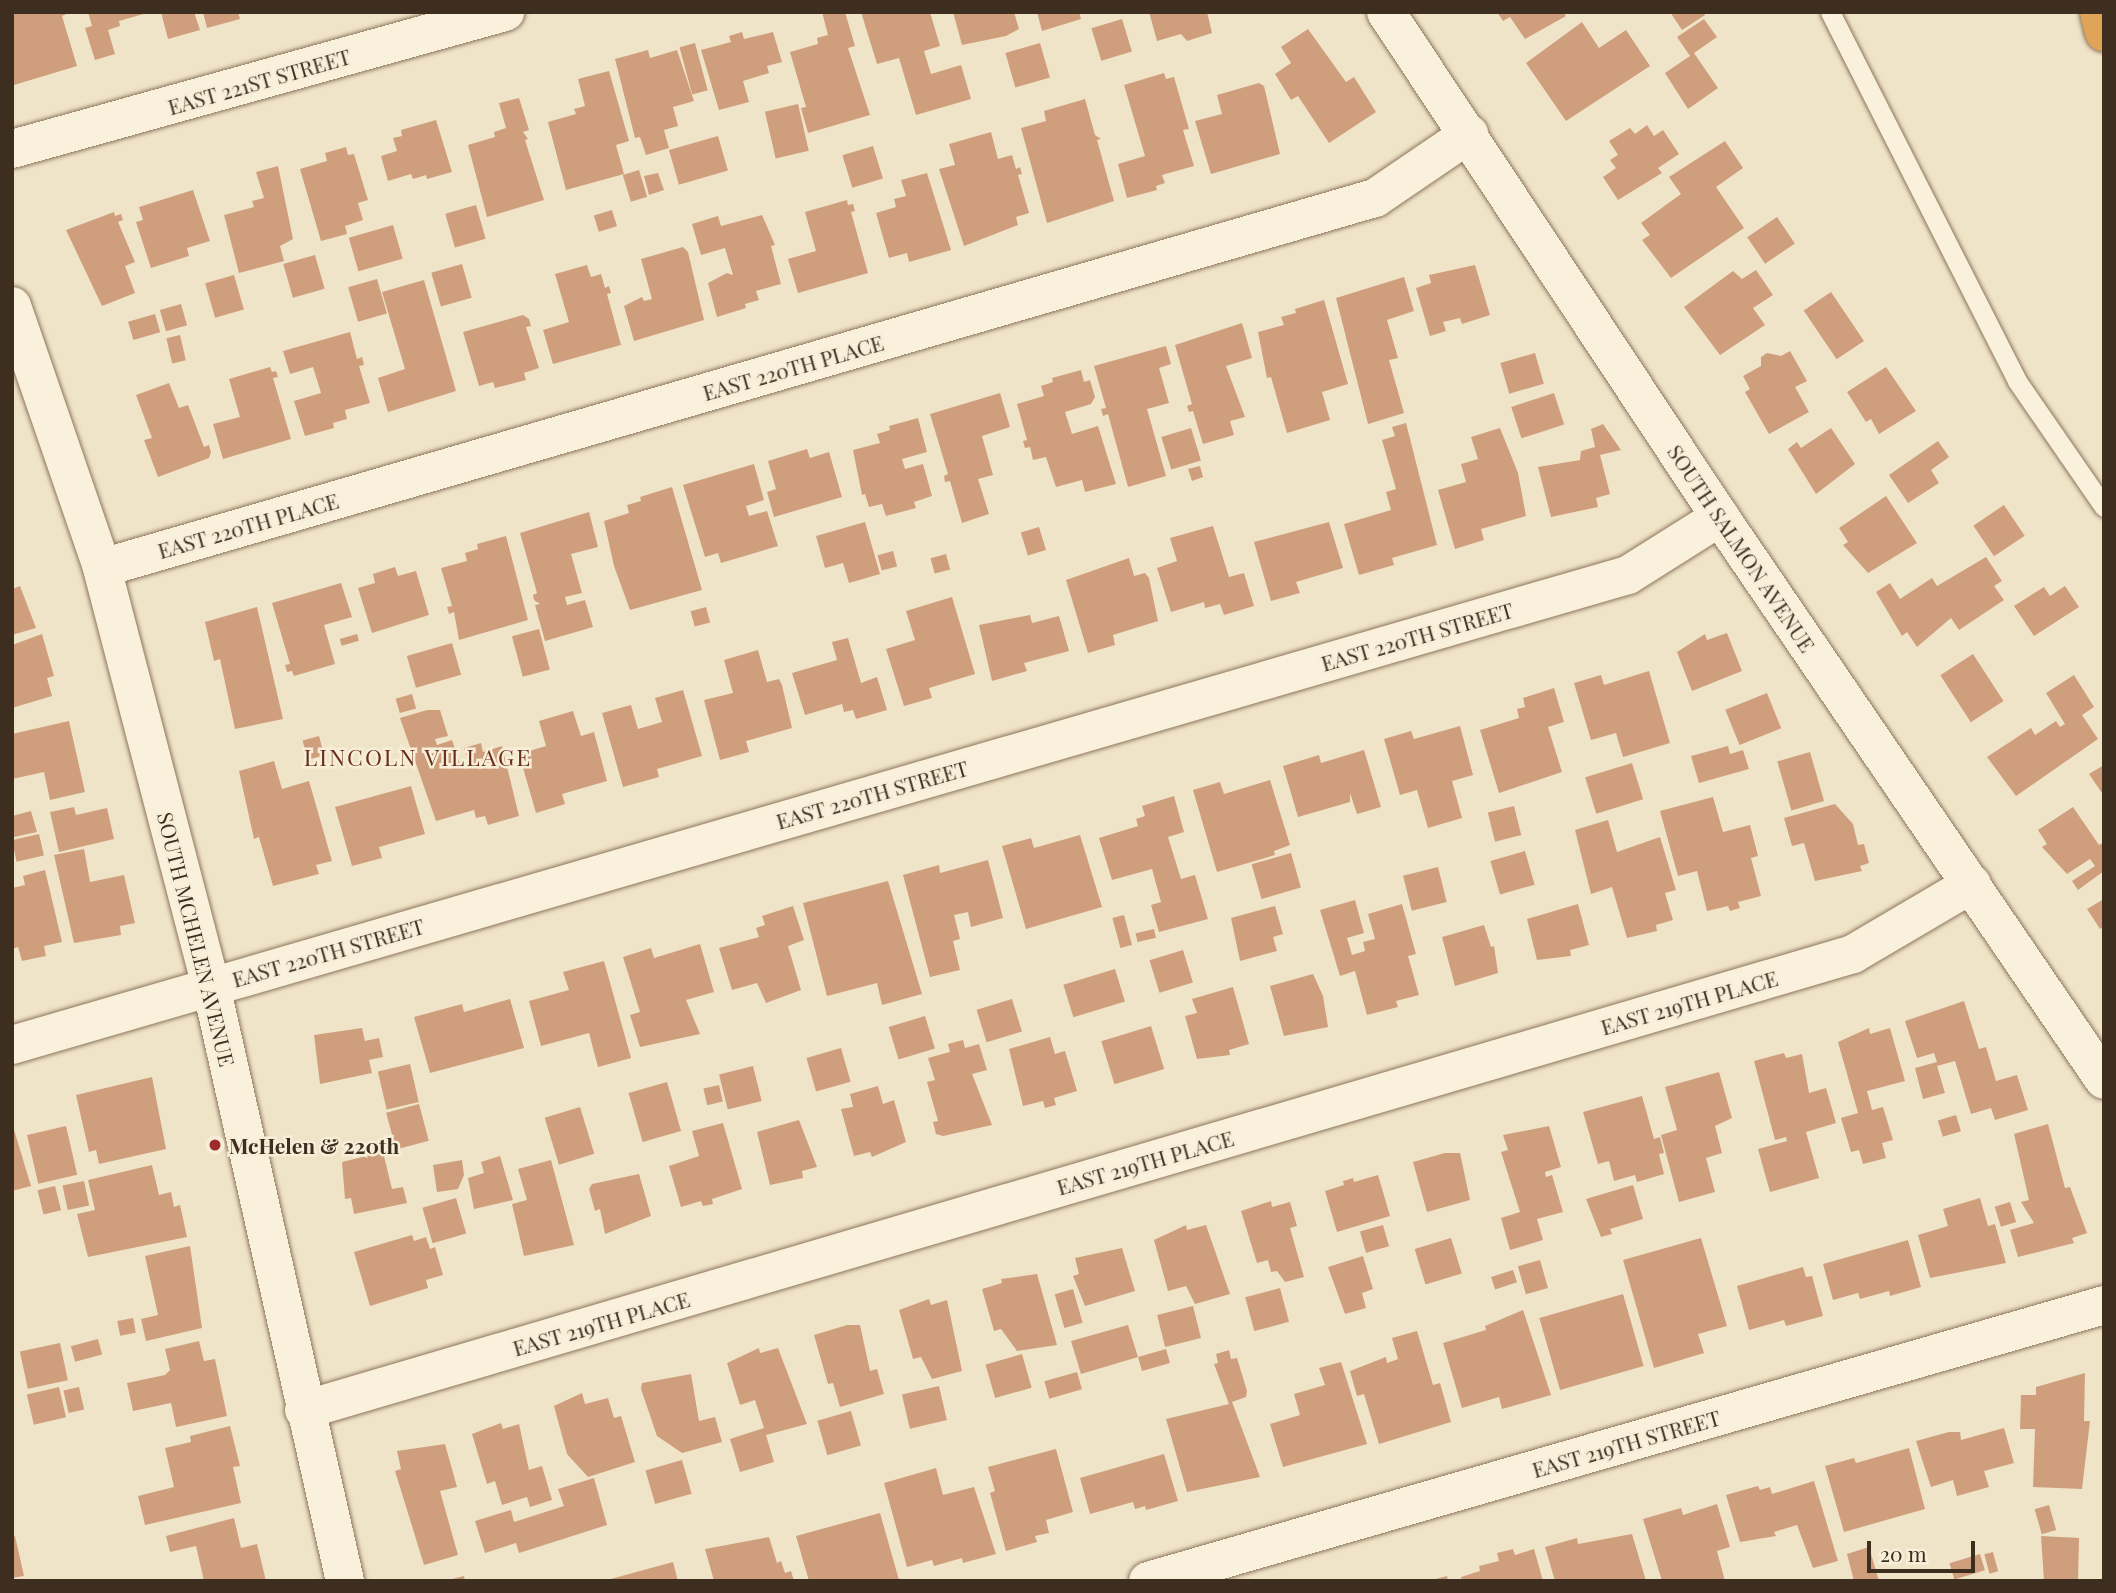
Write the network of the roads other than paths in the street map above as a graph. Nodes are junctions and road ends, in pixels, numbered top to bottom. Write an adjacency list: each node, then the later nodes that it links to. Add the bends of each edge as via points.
1 (505, 12): 7 (street, EAST 221ST STREET)
2 (1386, 12): 6 (street, SOUTH SALMON AVENUE)
3 (1830, 12): 9 (lane, via 2017,381)
4 (2099, 12): 5 (highway)
5 (2104, 32)
6 (1469, 134): 10 (street, SOUTH SALMON AVENUE); 11 (street, EAST 220TH PLACE, via 1375,198)
7 (12, 149)
8 (12, 306): 11 (street, SOUTH MCHELEN AVENUE)
9 (2104, 507)
10 (1720, 517): 12 (street, SOUTH SALMON AVENUE); 13 (street, EAST 220TH STREET, via 1628,575)
11 (102, 568): 13 (street, SOUTH MCHELEN AVENUE)
12 (1972, 884): 15 (street, SOUTH SALMON AVENUE); 17 (street, EAST 219TH PLACE, via 1853,954)
13 (211, 986): 14 (street, EAST 220TH STREET); 17 (street, SOUTH MCHELEN AVENUE)
14 (12, 1045)
15 (2104, 1080)
16 (2104, 1305): 19 (street, EAST 219TH STREET)
17 (304, 1410): 18 (street, SOUTH MCHELEN AVENUE)
18 (345, 1581)
19 (1148, 1581)

